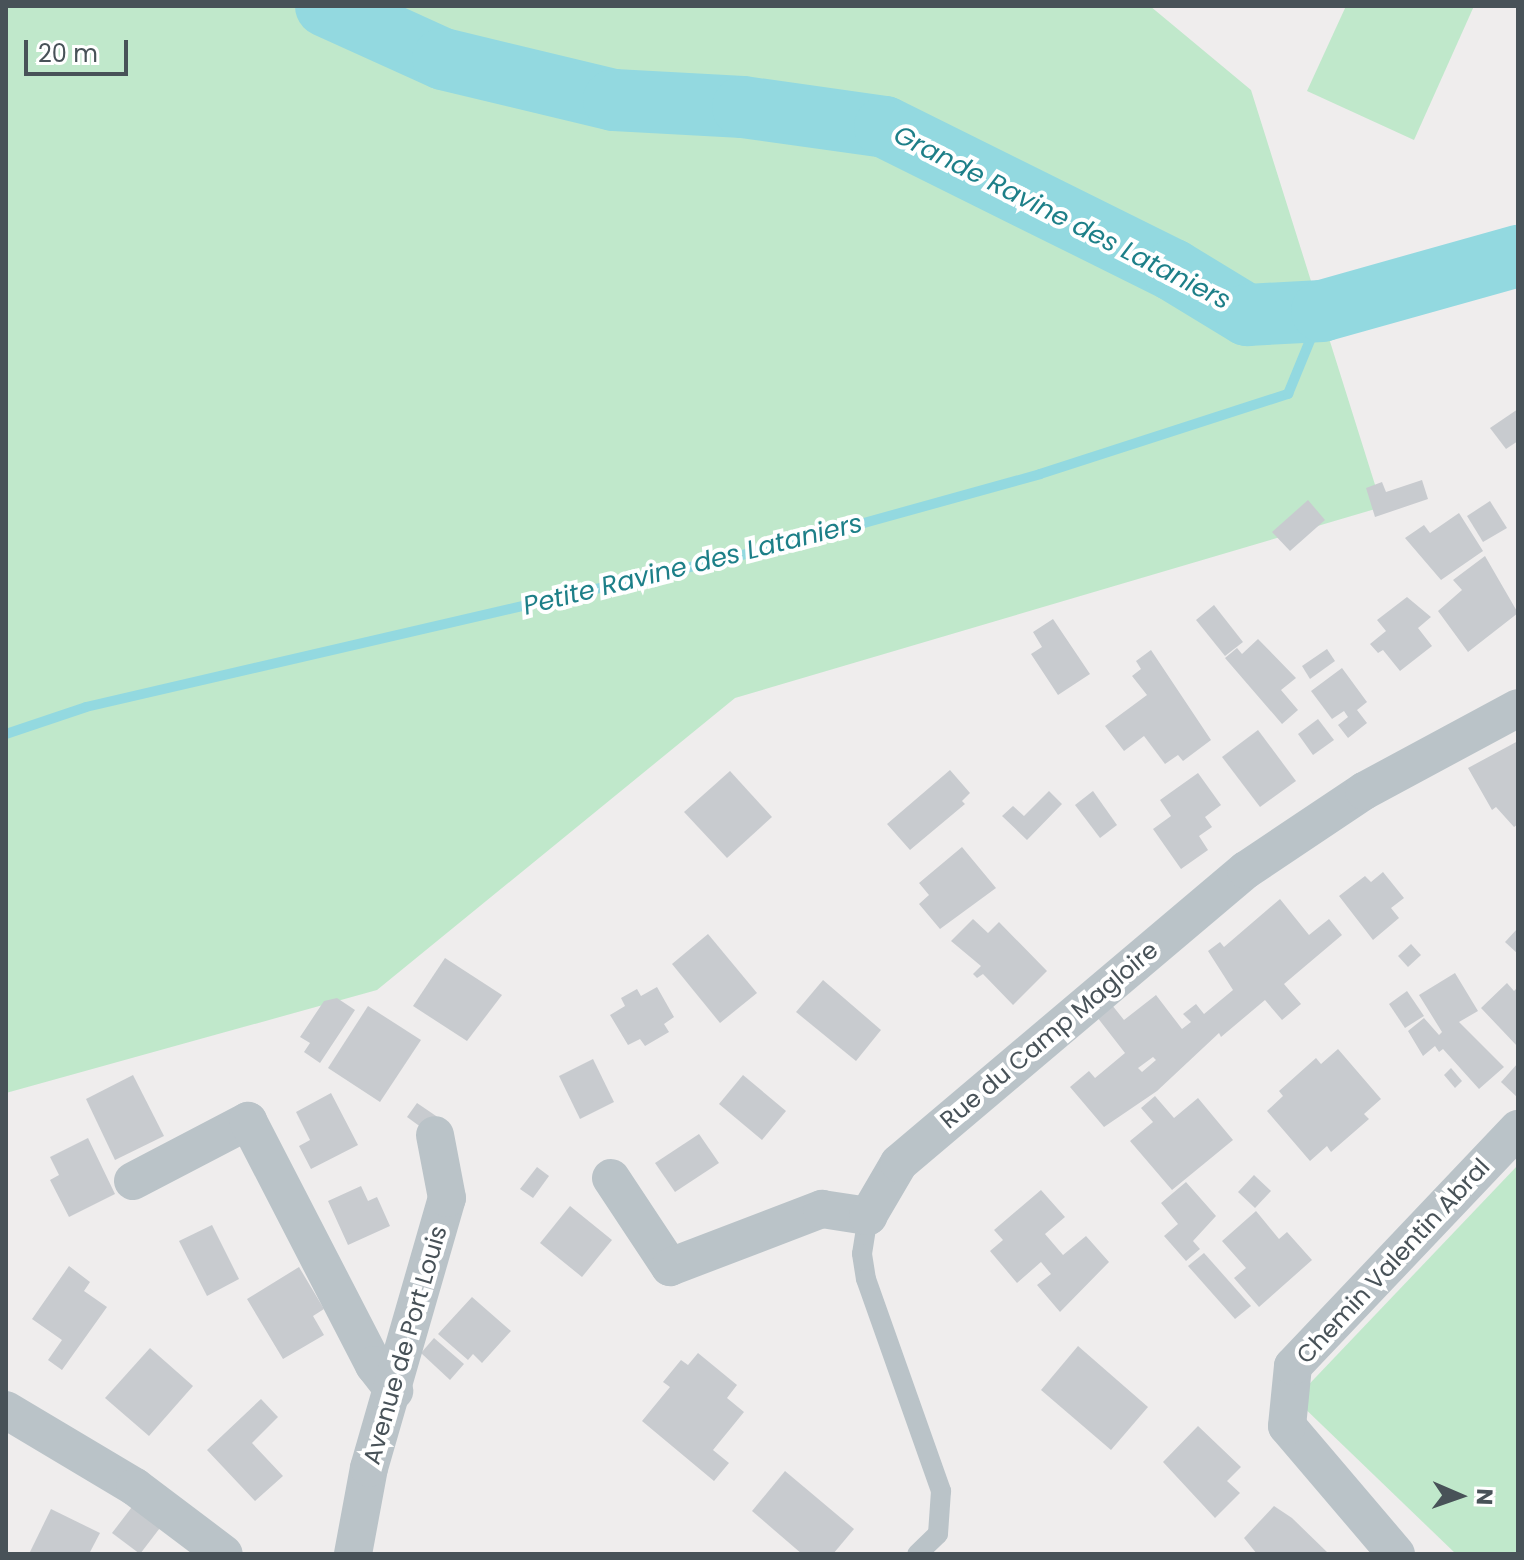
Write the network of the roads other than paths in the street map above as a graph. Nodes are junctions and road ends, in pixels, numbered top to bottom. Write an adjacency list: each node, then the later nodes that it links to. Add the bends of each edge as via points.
1 (1518, 708): 6 (street, Rue du Camp Magloire, via 1364,791 1246,870 899,1163)
2 (1518, 1129): 9 (street, Chemin Valentin Abral, via 1293,1366 1287,1426)
3 (435, 1135): 7 (street, Avenue de Port Louis, via 447,1198)
4 (611, 1178): 6 (street, via 670,1267 822,1209)
5 (133, 1181): 7 (street, via 248,1121 374,1365)
6 (868, 1216): 12 (lane, via 862,1254 866,1279 941,1491 938,1534)
7 (394, 1391): 11 (street, Avenue de Port Louis, via 369,1468)
8 (6, 1410): 10 (street, via 135,1487)
9 (1393, 1553)
10 (224, 1554)
11 (353, 1554)
12 (917, 1554)

